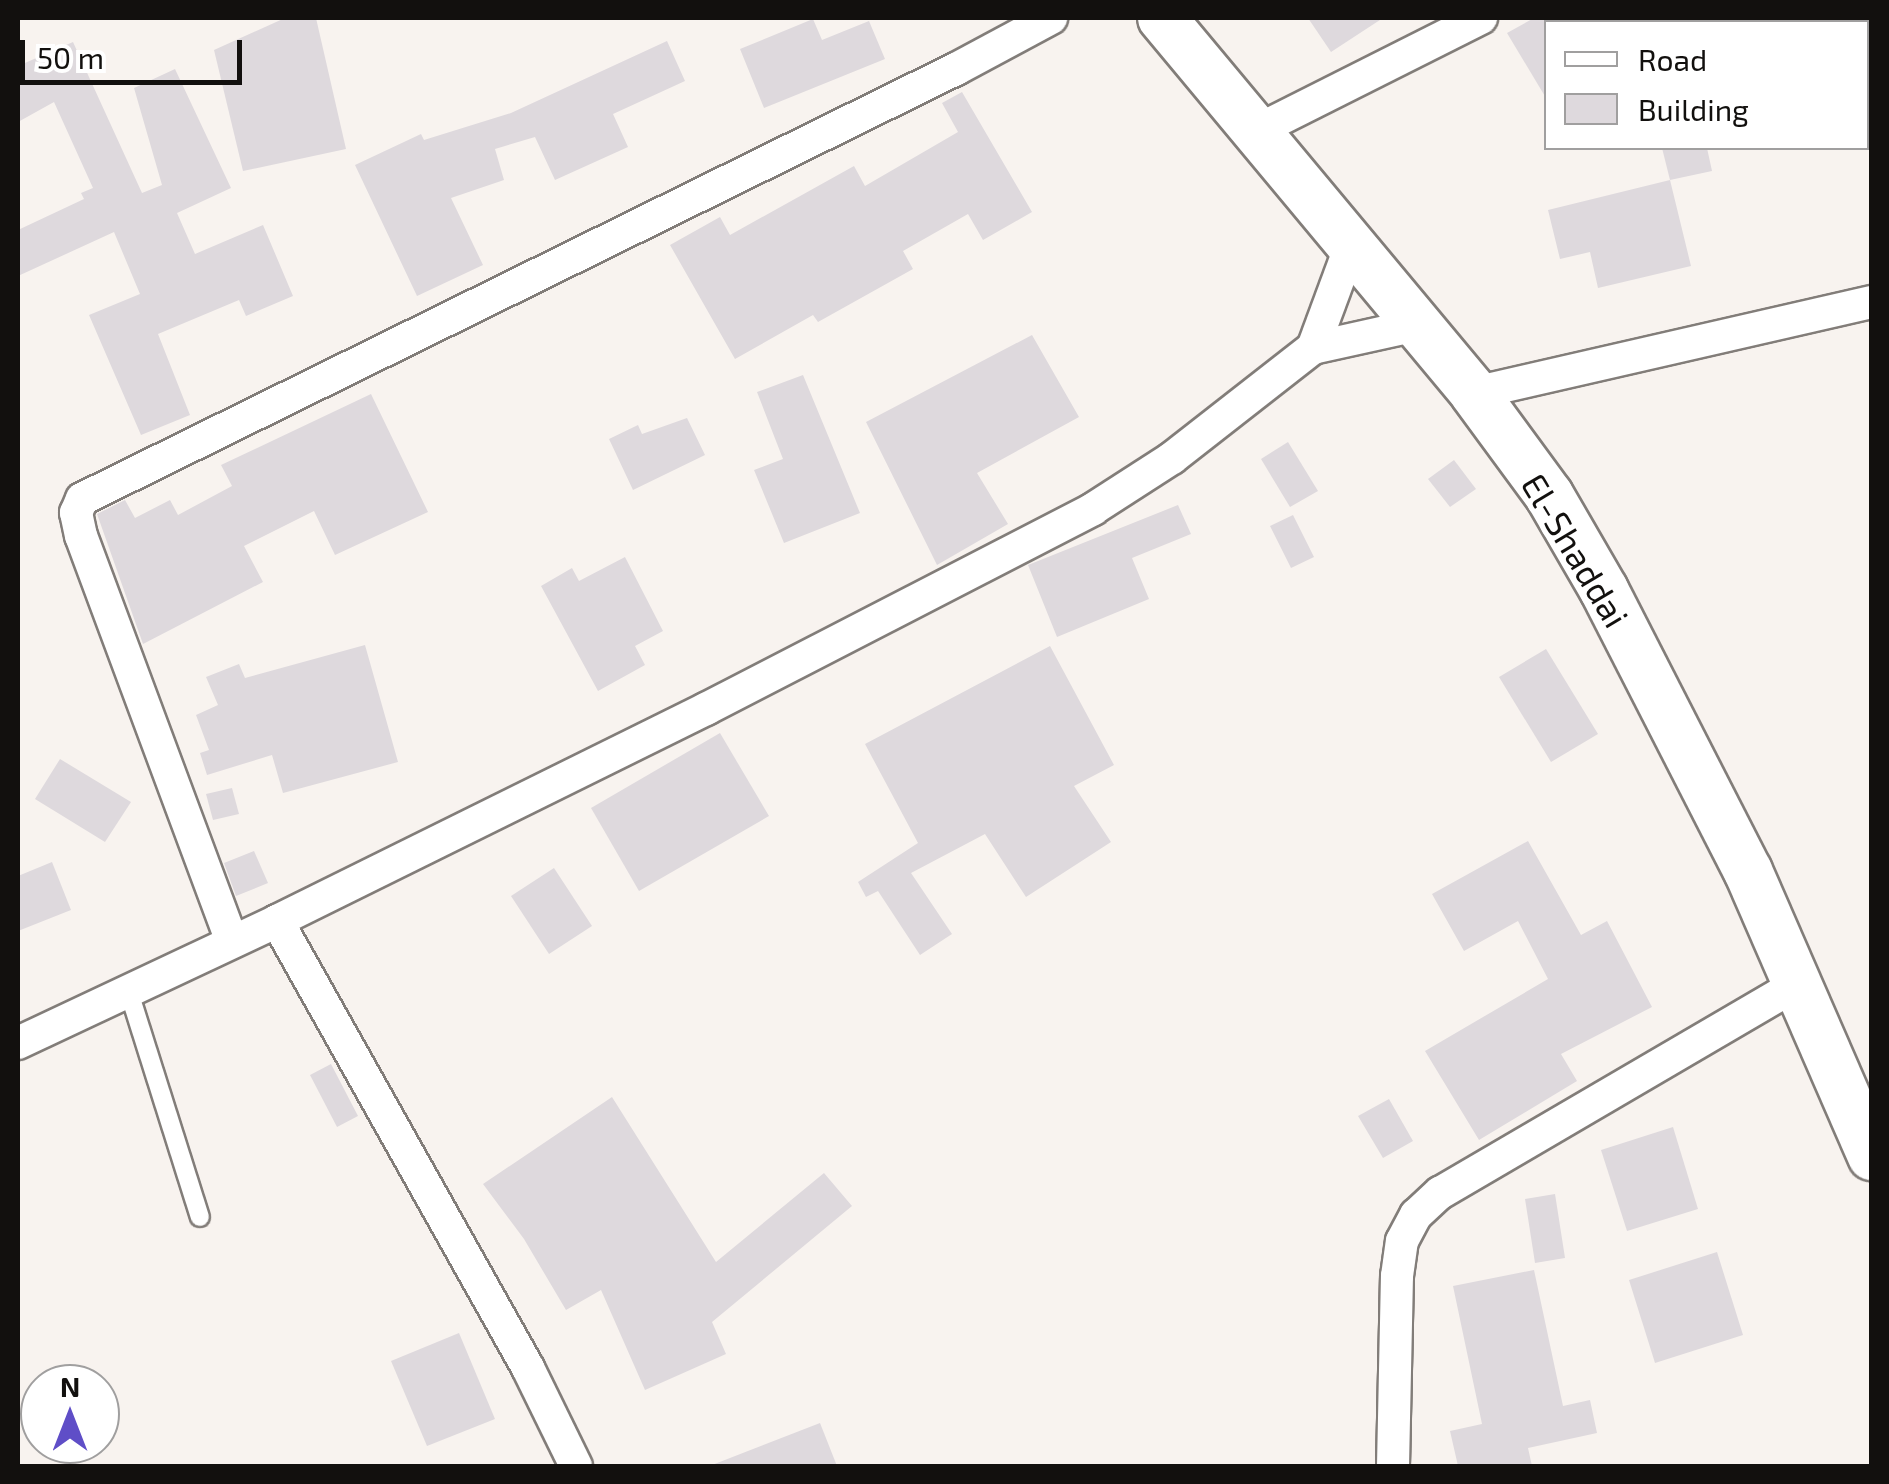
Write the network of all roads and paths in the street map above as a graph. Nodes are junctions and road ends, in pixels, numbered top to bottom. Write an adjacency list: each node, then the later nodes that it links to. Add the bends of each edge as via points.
1 (1051, 18): 11 (street, via 82,499 76,513 81,536)
2 (1162, 18): 4 (street, El-Shaddai)
3 (1481, 18): 4 (street)
4 (1256, 132): 5 (street, El-Shaddai)
5 (1350, 248): 7 (street, El-Shaddai); 8 (street)
6 (1872, 302): 9 (street)
7 (1417, 325): 8 (street); 9 (street, El-Shaddai)
8 (1313, 348): 10 (street, via 1172,458 1093,509)
9 (1474, 393): 12 (street, El-Shaddai, via 1549,496 1604,590 1748,871)
10 (278, 921): 11 (street); 17 (street)
11 (232, 939): 13 (street)
12 (1798, 984): 15 (street, El-Shaddai); 18 (street, via 1440,1193 1416,1215 1402,1241 1397,1276)
13 (128, 989): 14 (street); 16 (lane)
14 (18, 1043)
15 (1872, 1156)
16 (200, 1217)
17 (576, 1466)
18 (1393, 1466)

